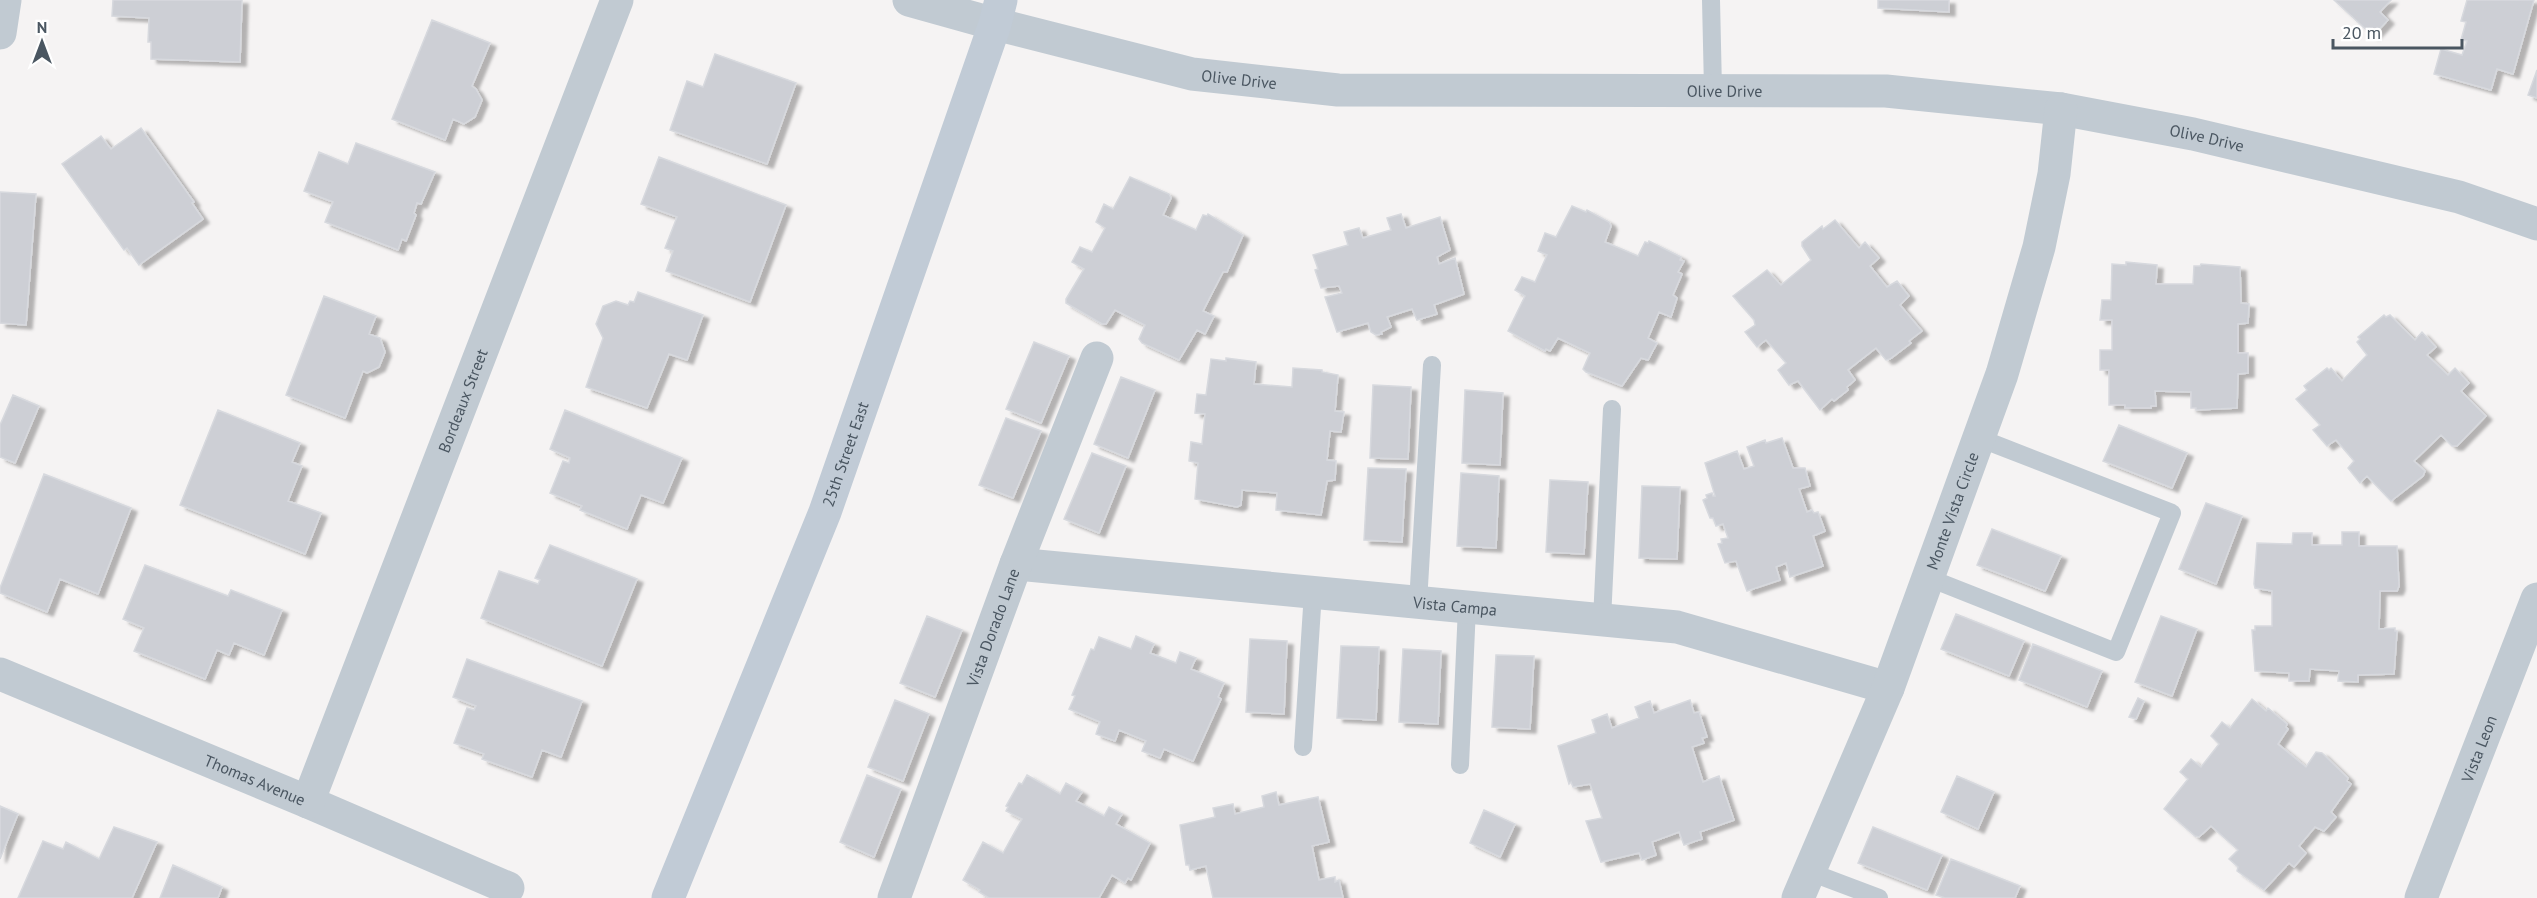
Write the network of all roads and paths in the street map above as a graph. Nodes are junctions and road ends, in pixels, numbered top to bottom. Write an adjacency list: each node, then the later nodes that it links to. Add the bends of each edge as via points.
1 (4, 0): 6 (street)
2 (617, 0): 25 (street, Bordeaux Street)
3 (909, 0): 5 (street, Olive Drive)
4 (1711, 0): 7 (lane)
5 (998, 12): 7 (street, Olive Drive, via 1192,74 1338,90); 28 (main road, 25th Street East, via 825,512)
6 (0, 33)
7 (1713, 89): 8 (street, Olive Drive, via 1886,91)
8 (2061, 109): 9 (street, Olive Drive, via 2193,134 2447,195); 13 (street, Monte Vista Circle, via 2054,174 2039,247)
9 (2537, 224)
10 (1098, 358): 14 (street, Vista Dorado Lane)
11 (1432, 365): 18 (lane)
12 (1612, 409): 20 (lane)
13 (1979, 438): 15 (street, Monte Vista Circle); 15 (lane, via 2172,513 2116,652)
14 (1016, 564): 16 (street, Vista Campa); 29 (street, Vista Dorado Lane)
15 (1929, 578): 22 (street, Monte Vista Circle)
16 (1313, 592): 18 (street, Vista Campa); 23 (lane)
17 (2537, 598): 31 (street, Vista Leon)
18 (1418, 603): 19 (street, Vista Campa)
19 (1467, 607): 20 (street, Vista Campa); 24 (lane)
20 (1602, 620): 22 (street, Vista Campa, via 1677,627)
21 (0, 674): 25 (street, Thomas Avenue)
22 (1888, 688): 26 (street, Monte Vista Circle)
23 (1303, 747)
24 (1460, 765)
25 (308, 802): 27 (street, Thomas Avenue)
26 (1804, 885): 30 (lane)
27 (508, 888)
28 (668, 898)
29 (894, 898)
30 (1879, 898)
31 (2421, 898)

